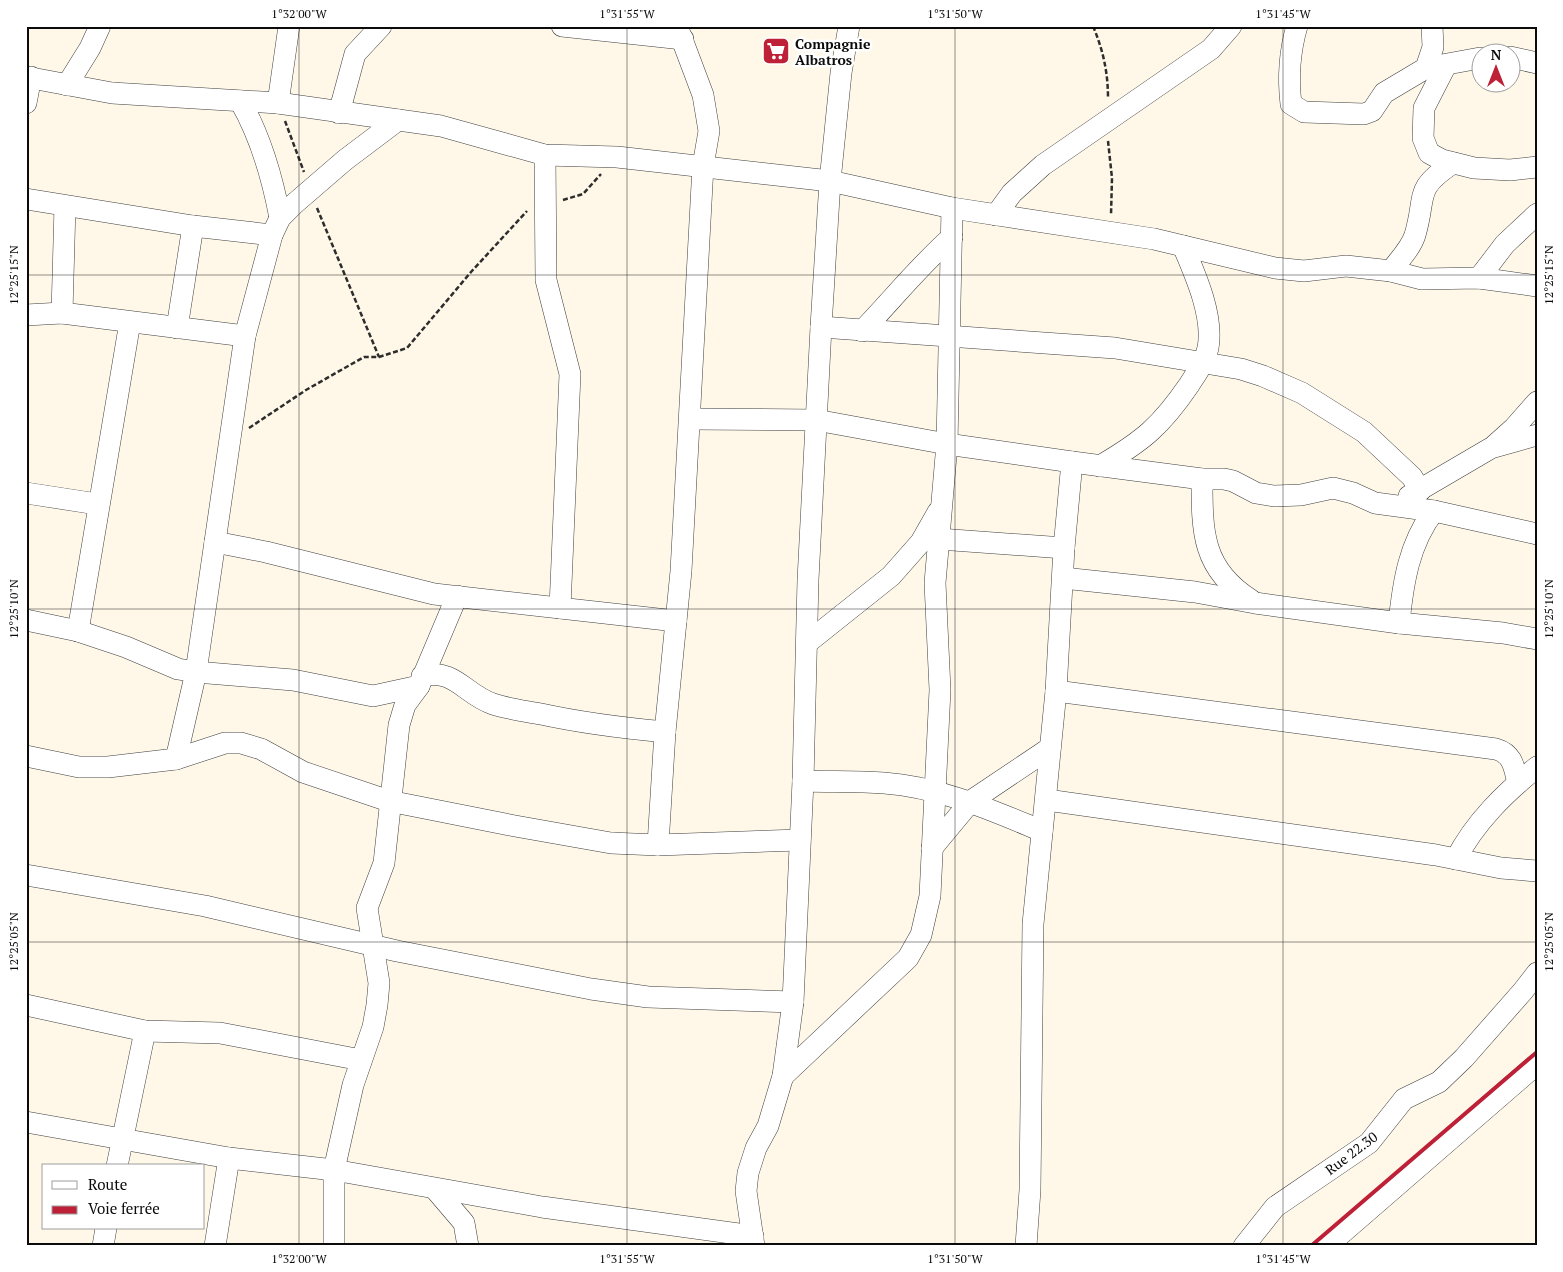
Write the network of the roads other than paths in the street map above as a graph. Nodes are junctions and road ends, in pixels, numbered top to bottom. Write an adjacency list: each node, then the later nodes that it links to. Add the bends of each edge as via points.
1 (100, 26): 15 (street)
2 (289, 26): 18 (street)
3 (381, 26): 19 (street, via 355,54)
4 (562, 26): 9 (street)
5 (849, 26): 25 (street)
6 (1231, 26): 30 (street, via 1211,49 1043,165 1012,193)
7 (1297, 26): 13 (street, via 1289,90 1291,104 1304,112 1364,114 1372,111 1384,93)
8 (1432, 26): 13 (street)
9 (680, 33): 23 (street, via 703,95 708,131)
10 (1520, 59): 12 (street)
11 (1470, 60): 13 (street)
12 (1537, 63)
13 (1436, 67): 22 (street, via 1424,108 1423,138 1429,153)
14 (28, 77): 15 (street); 17 (street)
15 (67, 85): 16 (street, via 112,93)
16 (240, 100): 18 (street); 32 (street, via 253,123 272,177)
17 (26, 103)
18 (278, 103): 19 (street)
19 (339, 113): 20 (street)
20 (398, 120): 21 (street, via 442,126); 32 (street, via 310,190)
21 (545, 155): 23 (street, via 617,157); 69 (street, via 546,280 570,374)
22 (1453, 163): 24 (street, via 1510,170); 35 (street, via 1433,176 1426,185 1414,236)
23 (703, 166): 25 (street); 48 (street)
24 (1537, 167)
25 (830, 181): 28 (street); 41 (street)
26 (26, 199): 27 (street)
27 (65, 206): 31 (street); 38 (street)
28 (952, 208): 30 (street); 33 (street)
29 (1537, 214): 36 (street, via 1505,244)
30 (996, 215): 34 (street)
31 (193, 226): 32 (street); 42 (street)
32 (276, 226): 44 (street)
33 (952, 237): 43 (street, via 924,260); 45 (street)
34 (1182, 246): 35 (street, via 1275,268 1304,271 1346,266); 46 (street, via 1202,294 1208,347)
35 (1391, 271): 36 (street, via 1422,279)
36 (1479, 278): 37 (street)
37 (1537, 286)
38 (62, 313): 39 (street); 40 (street)
39 (26, 315)
40 (130, 322): 42 (street); 58 (street)
41 (821, 327): 43 (street); 49 (street)
42 (177, 328): 44 (street)
43 (862, 331): 45 (street)
44 (245, 336): 64 (street)
45 (949, 336): 46 (street, via 1116,348); 51 (street)
46 (1204, 362): 54 (street, via 1160,424 1130,449); 56 (street, via 1263,376 1302,393 1364,432 1412,477)
47 (1537, 402): 52 (street)
48 (690, 419): 49 (street); 71 (street)
49 (816, 420): 51 (street); 75 (street)
50 (1537, 435): 52 (street)
51 (947, 444): 53 (street); 60 (street)
52 (1491, 448): 56 (street)
53 (1072, 462): 54 (street); 65 (street)
54 (1100, 466): 55 (street)
55 (1202, 479): 59 (street, via 1233,481 1256,493 1274,496 1301,495 1333,488); 68 (street, via 1208,552 1224,580)
56 (1420, 491): 59 (street)
57 (26, 494): 58 (street)
58 (97, 504): 73 (street)
59 (1390, 505): 61 (street)
60 (940, 509): 63 (street); 75 (street, via 921,542 891,576)
61 (1434, 511): 62 (street); 72 (street, via 1416,538)
62 (1537, 534)
63 (939, 539): 65 (street); 86 (street, via 935,607 940,690)
64 (215, 542): 67 (street, via 434,594); 76 (street)
65 (1064, 548): 66 (street)
66 (1063, 578): 68 (street, via 1186,590); 78 (street)
67 (457, 596): 69 (street); 77 (street)
68 (1255, 603): 72 (street)
69 (560, 608): 71 (street)
70 (26, 620): 73 (street)
71 (676, 621): 79 (street)
72 (1399, 623): 74 (street)
73 (78, 631): 76 (street, via 178,669)
74 (1537, 639)
75 (806, 643): 84 (street)
76 (196, 672): 77 (street, via 293,680 373,696); 82 (street)
77 (420, 681): 79 (street, via 435,673 444,674 481,700 512,709); 88 (street, via 401,715)
78 (1056, 691): 80 (street); 85 (street, via 1496,748 1512,759)
79 (665, 732): 92 (street)
80 (1050, 748): 87 (street); 89 (street)
81 (26, 756): 82 (street, via 79,766 108,767)
82 (176, 759): 88 (street, via 225,744 241,743 262,749 303,772)
83 (1537, 767): 85 (street)
84 (803, 781): 86 (street, via 884,783); 91 (street)
85 (1518, 783): 94 (street, via 1473,830)
86 (934, 792): 89 (street); 93 (street)
87 (1047, 800): 90 (street); 94 (street)
88 (389, 801): 92 (street, via 612,843); 97 (street, via 384,863 367,908)
89 (971, 801): 90 (street); 93 (street)
90 (1042, 831): 117 (street, via 1033,924 1030,1190)
91 (800, 840): 92 (street); 99 (street)
92 (658, 845)
93 (932, 848): 104 (street, via 930,896 921,936 908,958)
94 (1456, 859): 95 (street)
95 (1537, 871)
96 (26, 875): 97 (street, via 205,906)
97 (373, 945): 99 (street, via 591,989 648,997); 102 (street, via 379,983 377,1005)
98 (1536, 974): 118 (street, Rue 22.30, via 1464,1058 1439,1082 1404,1099 1369,1143 1275,1207)
99 (793, 1002): 104 (street)
100 (26, 1005): 101 (street)
101 (145, 1031): 102 (street, via 220,1033); 106 (street)
102 (361, 1060): 109 (street)
103 (1537, 1064): 119 (street)
104 (783, 1076): 112 (street, via 768,1126 748,1173 746,1191)
105 (26, 1122): 106 (street)
106 (122, 1138): 107 (street); 108 (street)
107 (229, 1158): 109 (street); 114 (street)
108 (117, 1164)
109 (334, 1170): 110 (street); 115 (street)
110 (435, 1189): 112 (street); 116 (street, via 464,1223)
111 (106, 1230): 113 (street)
112 (753, 1241)
113 (103, 1246)
114 (215, 1246)
115 (334, 1246)
116 (468, 1246)
117 (1026, 1246)
118 (1244, 1246)
119 (1327, 1246)

